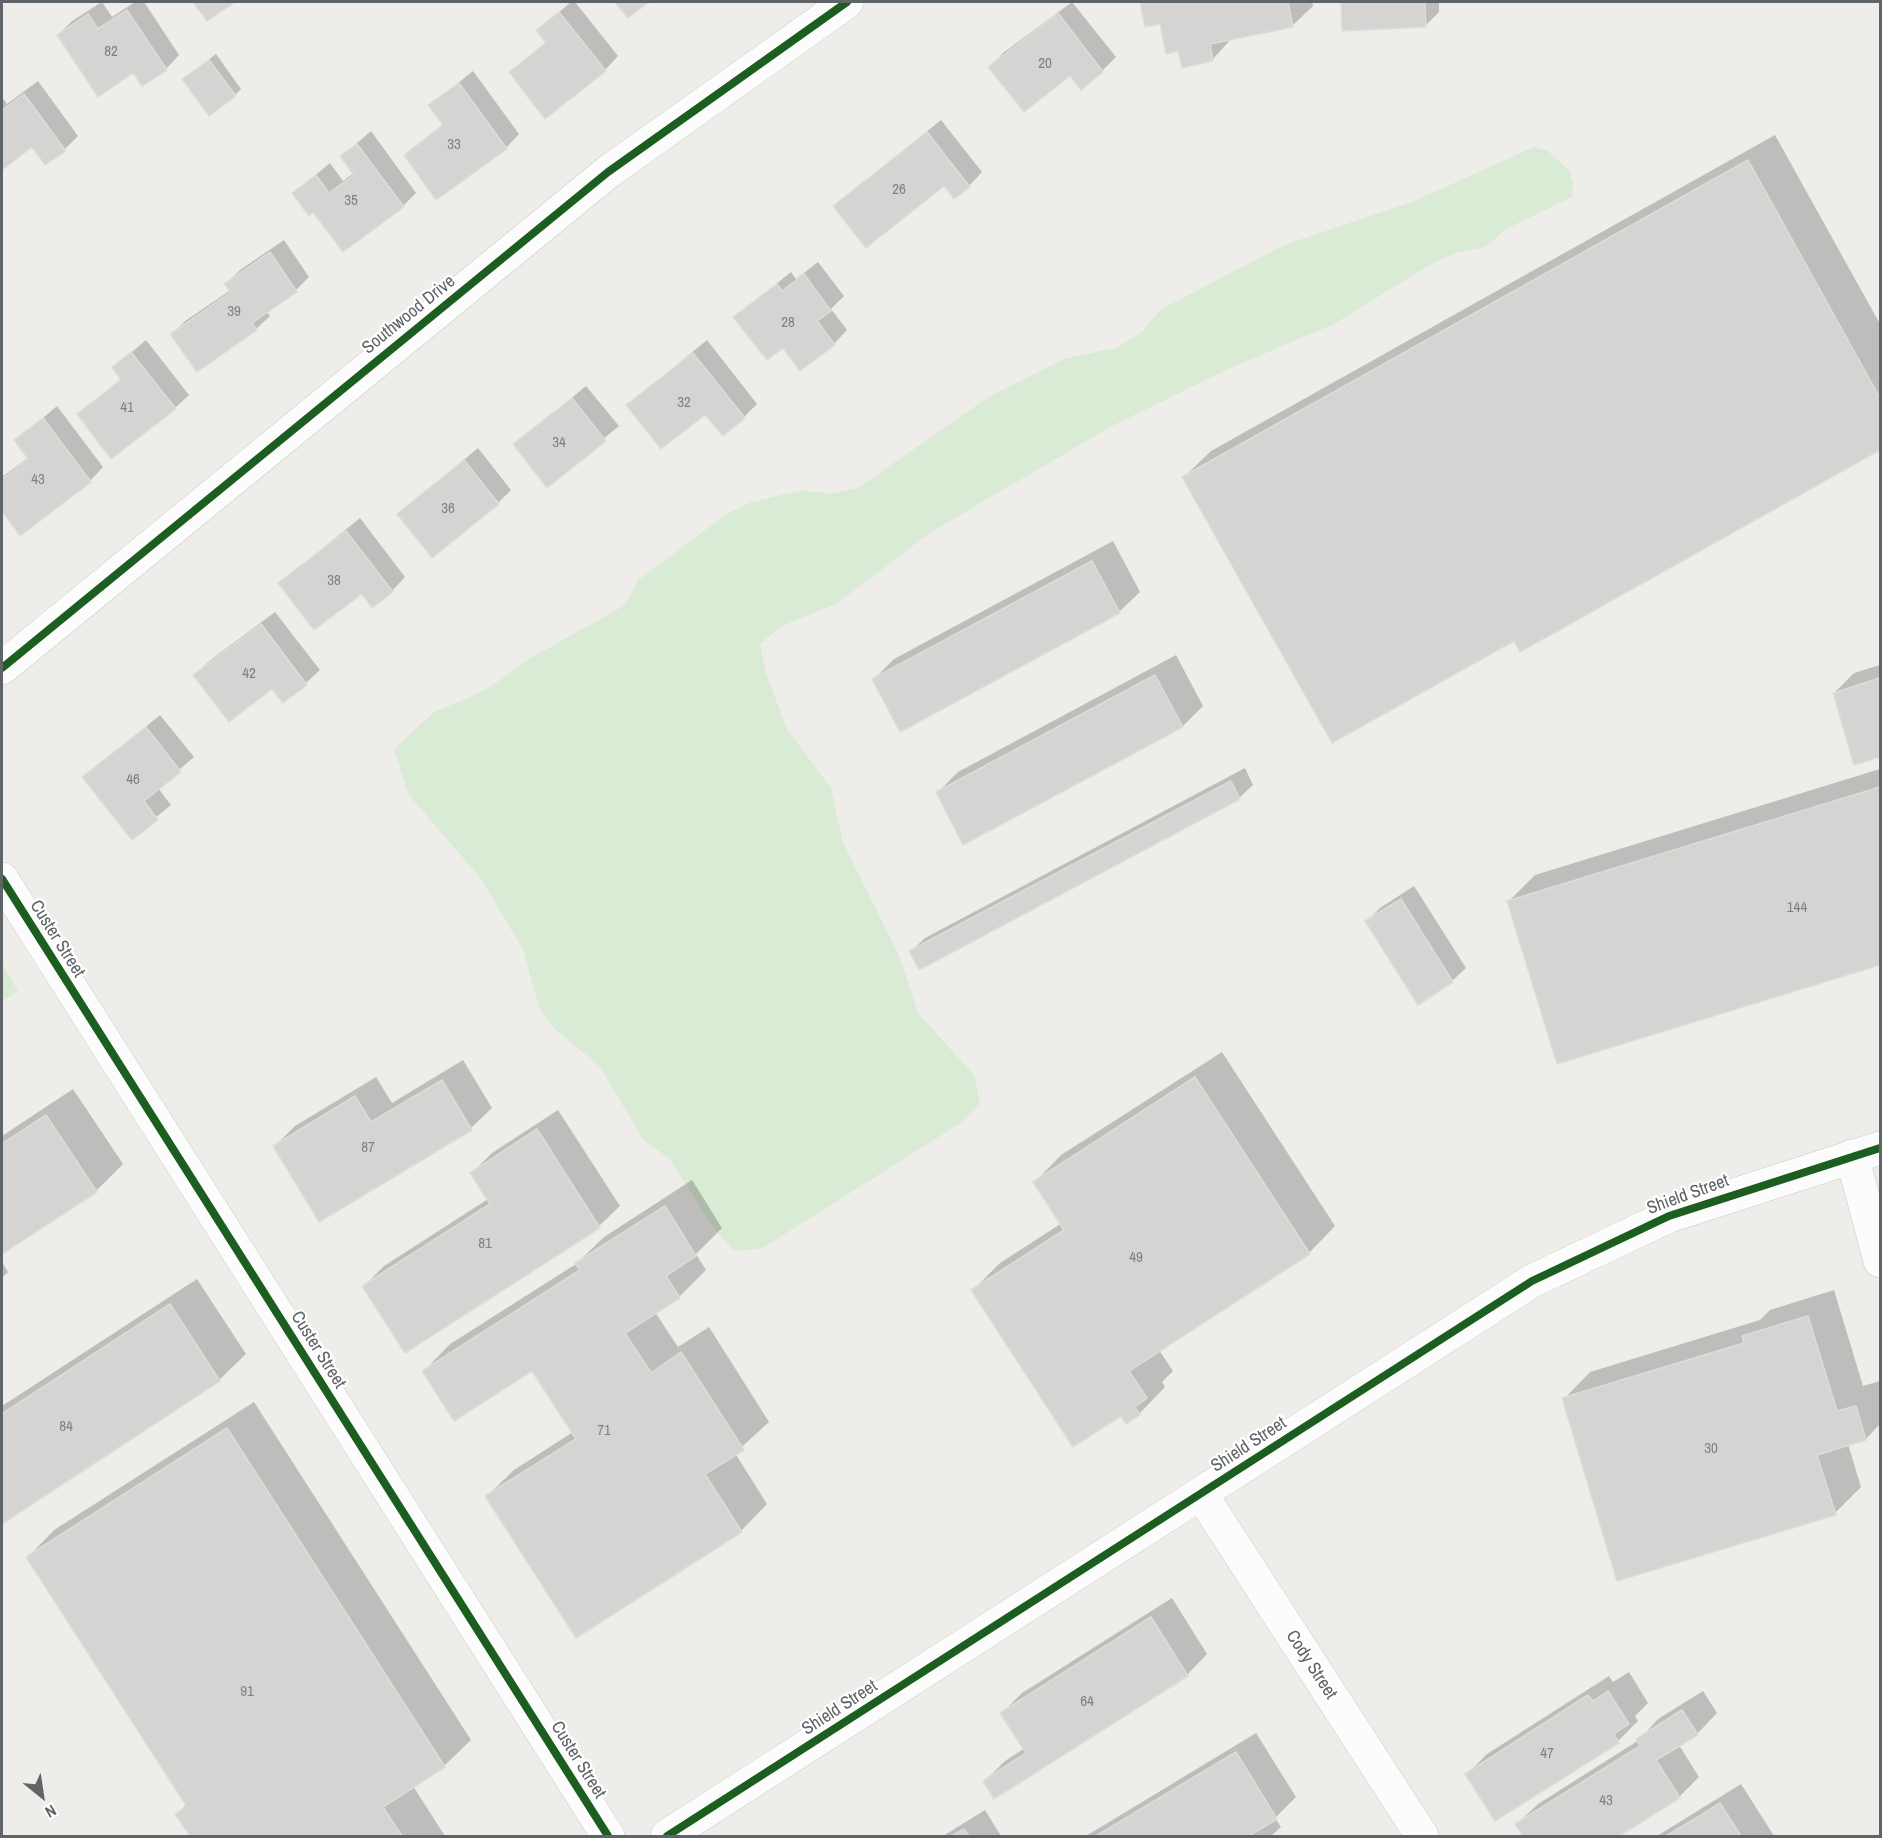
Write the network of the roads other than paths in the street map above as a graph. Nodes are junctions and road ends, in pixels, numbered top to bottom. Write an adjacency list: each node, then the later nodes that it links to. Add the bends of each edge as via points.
1 (847, 2): 2 (street, Southwood Drive, via 608,172)
2 (2, 668)
3 (2, 879): 7 (street, Custer Street)
4 (1866, 1152): 5 (street); 6 (street, Shield Street, via 1669,1216 1532,1281)
5 (1881, 1261)
6 (1201, 1494): 8 (street, Shield Street); 9 (street, Cody Street)
7 (608, 1836)
8 (667, 1836)
9 (1422, 1836)

